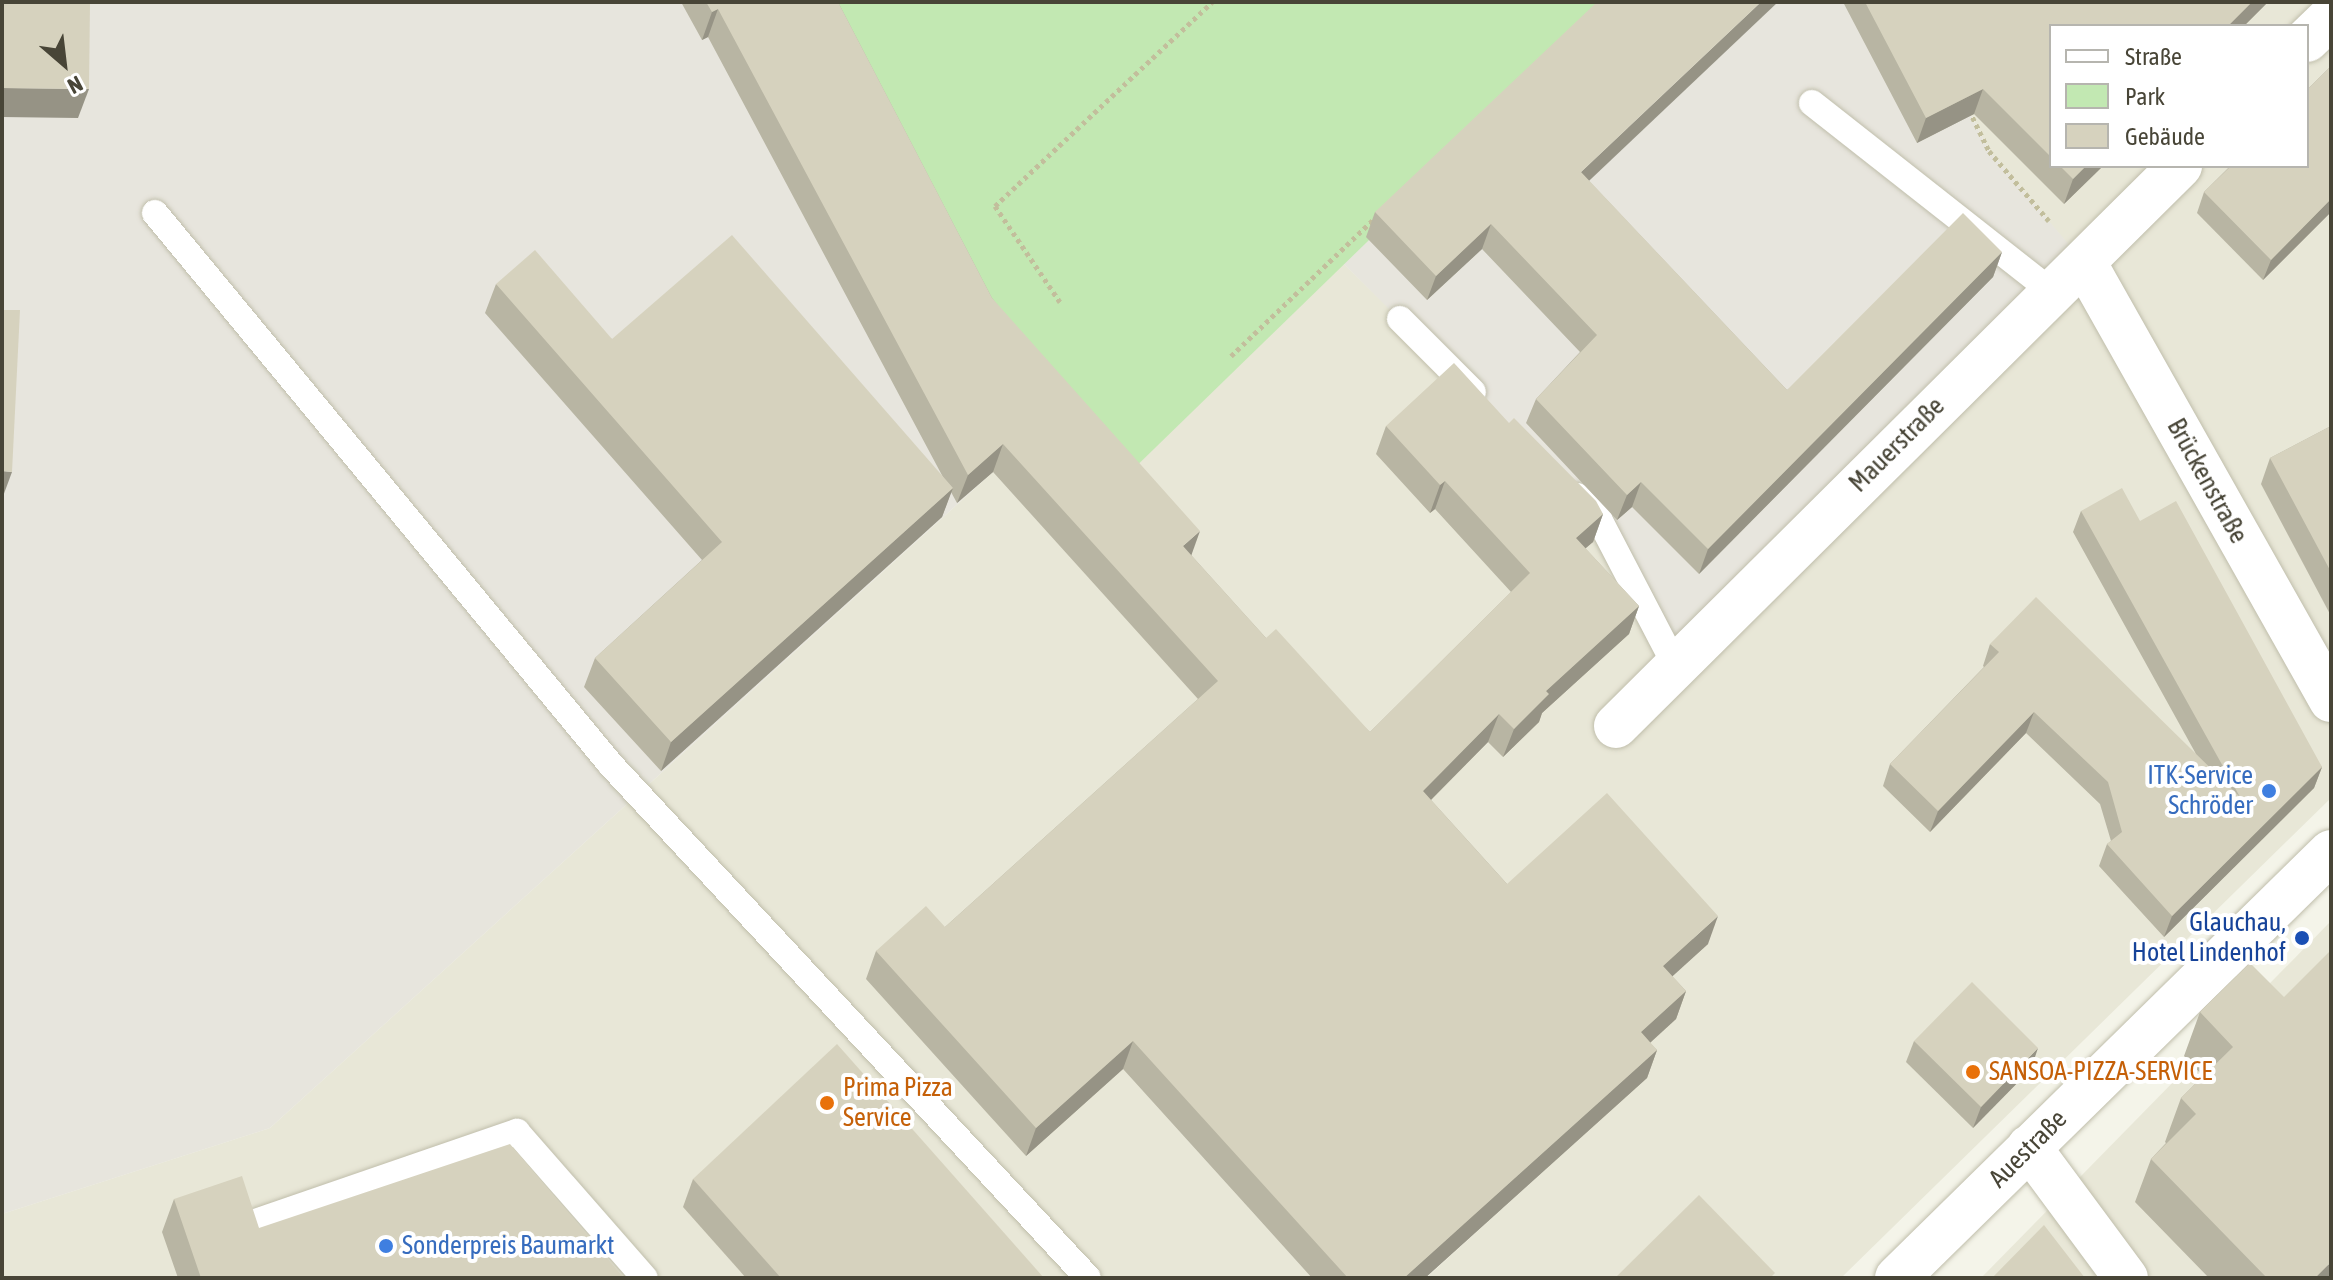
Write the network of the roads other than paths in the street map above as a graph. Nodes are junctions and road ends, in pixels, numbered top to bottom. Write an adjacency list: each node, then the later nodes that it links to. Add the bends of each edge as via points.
1 (2331, 17): 2 (street)
2 (2309, 38)
3 (1812, 103): 7 (lane)
4 (2178, 168): 6 (street, Mauerstraße)
5 (155, 213): 18 (lane, via 611,765)
6 (2084, 262): 7 (street, Mauerstraße); 12 (street, Brückenstraße)
7 (2052, 292): 11 (street, Mauerstraße)
8 (1400, 319): 9 (lane)
9 (1489, 408)
10 (1555, 474): 11 (lane, via 1599,519)
11 (1675, 665): 13 (street, Mauerstraße)
12 (2331, 700)
13 (1616, 726)
14 (2331, 852): 15 (street, Auestraße)
15 (2029, 1147): 19 (street, Auestraße); 20 (street)
16 (258, 1221): 17 (lane, via 517,1132)
17 (645, 1278)
18 (1088, 1278)
19 (1897, 1278)
20 (2126, 1278)

